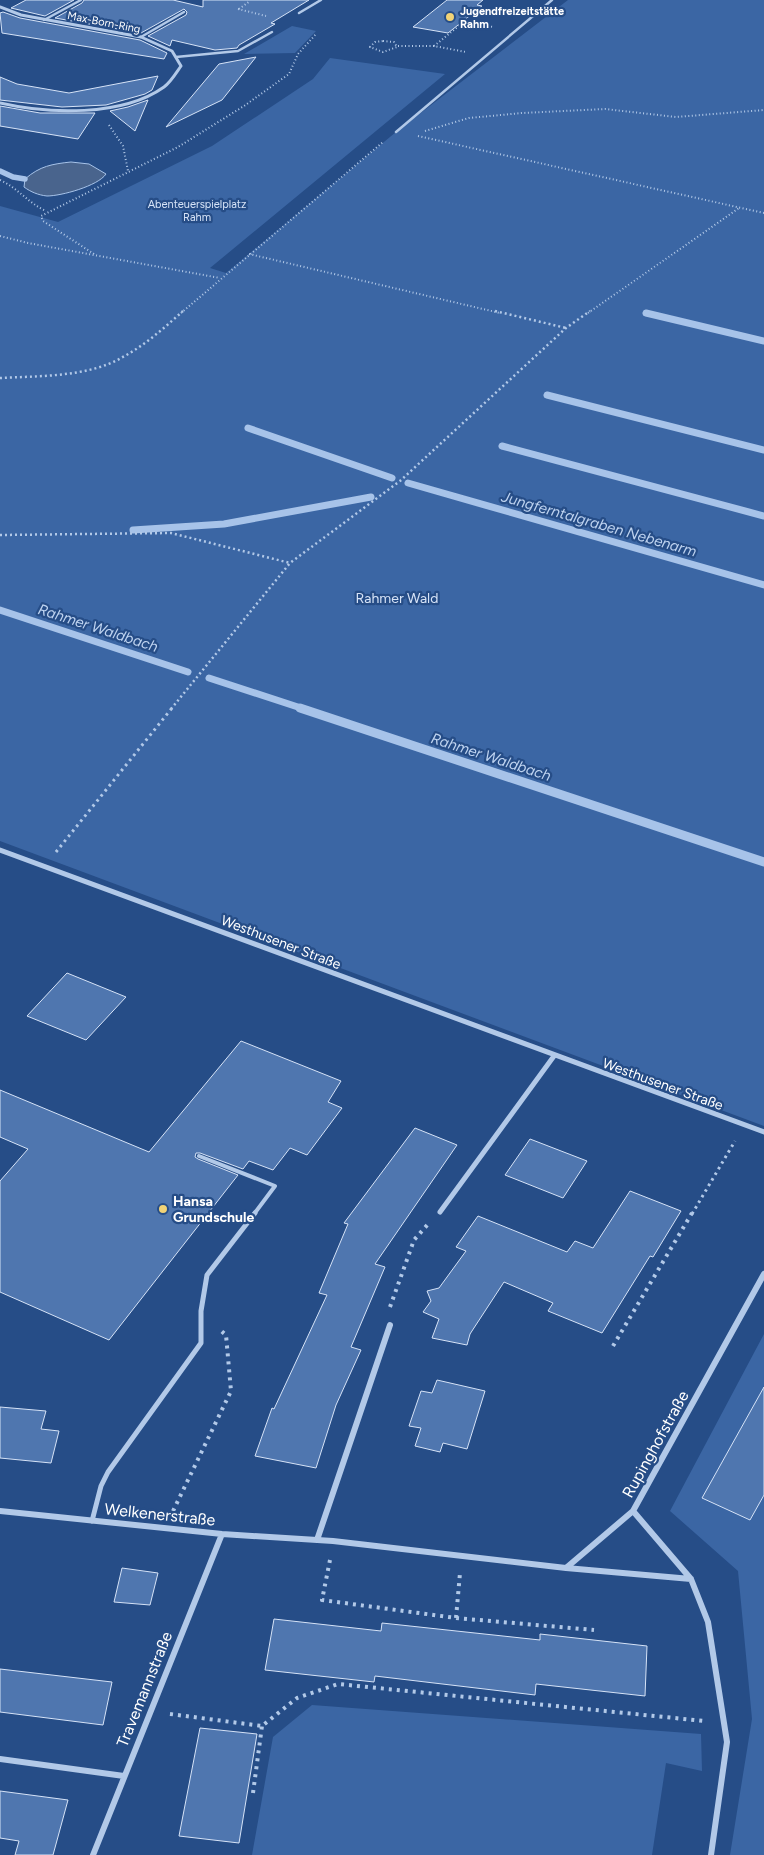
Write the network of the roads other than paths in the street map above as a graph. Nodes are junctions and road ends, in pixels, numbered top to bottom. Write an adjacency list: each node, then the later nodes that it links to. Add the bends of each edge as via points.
1 (81, 0): 7 (lane)
2 (321, 0): 6 (lane)
3 (552, 0): 12 (lane)
4 (0, 7): 7 (street, Max-Born-Ring)
5 (184, 12): 9 (lane)
6 (298, 13)
7 (44, 20): 9 (street, Max-Born-Ring)
8 (272, 32): 10 (lane, via 238,51)
9 (141, 38): 10 (street, Max-Born-Ring, via 172,50)
10 (176, 57): 11 (street, via 181,66 165,86 137,100 92,109 16,108)
11 (0, 103)
12 (396, 132)
13 (0, 850): 14 (street, Westhusener Straße)
14 (554, 1056): 15 (street, Westhusener Straße); 17 (street)
15 (764, 1132)
16 (200, 1156): 22 (lane, via 275,1186 207,1274 201,1311 201,1343 108,1472)
17 (440, 1212)
18 (764, 1274): 21 (street, Rupinghofstraße)
19 (390, 1325): 24 (street)
20 (0, 1511): 22 (street, Welkenerstraße)
21 (633, 1511): 25 (street); 26 (street, Rupinghofstraße)
22 (92, 1521): 23 (street, Welkenerstraße)
23 (222, 1534): 24 (street, Welkenerstraße); 28 (street, Travemannstraße)
24 (318, 1540): 25 (street, Welkenerstraße)
25 (566, 1568): 26 (street, Welkenerstraße)
26 (691, 1579): 30 (street, Rupinghofstraße, via 708,1622 727,1742)
27 (0, 1759): 28 (street)
28 (124, 1776): 29 (street, Travemannstraße)
29 (93, 1855)
30 (711, 1855)

